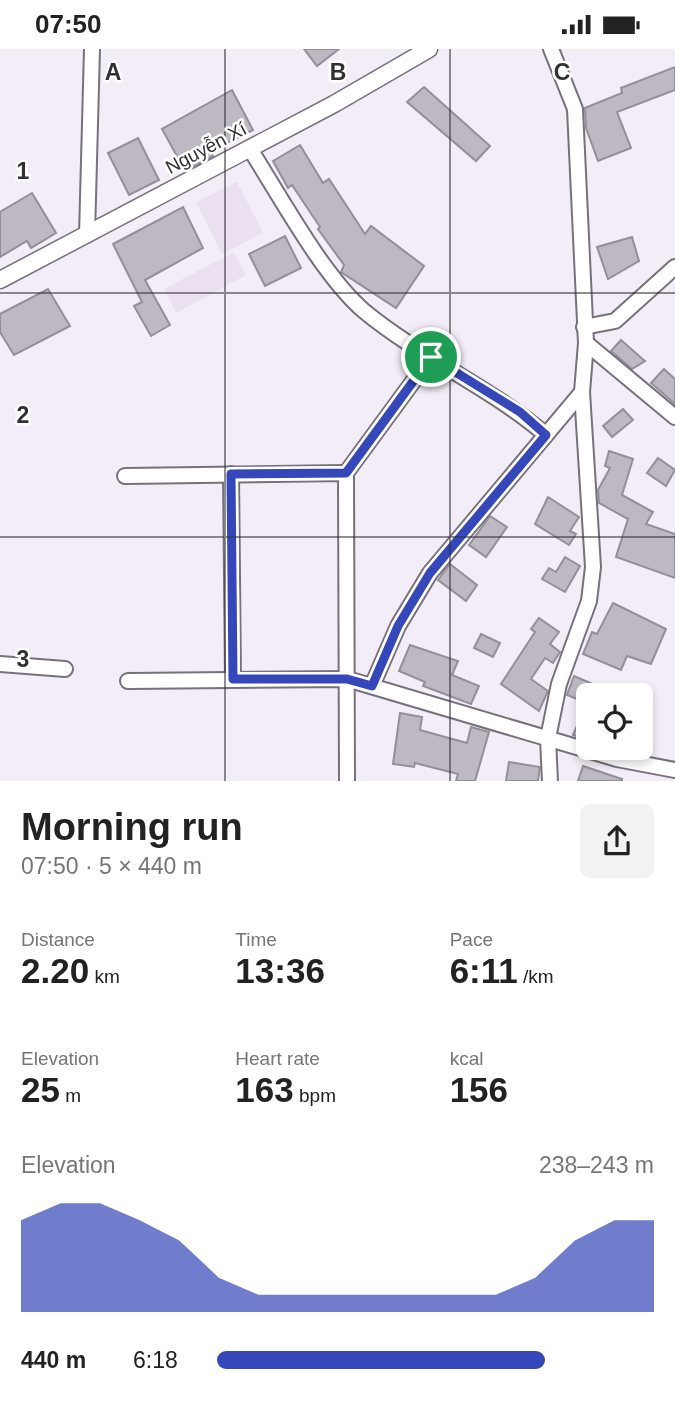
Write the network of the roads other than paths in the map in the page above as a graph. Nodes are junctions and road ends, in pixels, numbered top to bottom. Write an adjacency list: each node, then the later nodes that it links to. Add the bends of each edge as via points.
1 (92, 49): 5 (street)
2 (429, 49): 4 (street, Nguyễn Xí)
3 (551, 49): 8 (street, via 575,109)
4 (250, 149): 5 (street, Nguyễn Xí); 10 (street, via 334,278 362,309)
5 (87, 235): 7 (street, Nguyễn Xí)
6 (675, 267): 8 (street, via 615,321)
7 (0, 280)
8 (584, 327): 9 (street)
9 (586, 343): 11 (street); 12 (street)
10 (431, 357): 13 (street, via 520,412); 14 (street)
11 (582, 392): 13 (street); 23 (street, via 593,567 589,601 559,684)
12 (675, 417)
13 (546, 435): 22 (street, via 430,573 398,626)
14 (346, 473): 15 (street); 20 (street)
15 (231, 474): 16 (street); 19 (street)
16 (125, 476)
17 (0, 664): 18 (street)
18 (65, 669)
19 (233, 679): 20 (street); 21 (street)
20 (347, 679): 22 (street); 25 (street)
21 (128, 681)
22 (372, 686): 23 (street)
23 (548, 738): 24 (street, via 617,759); 26 (street)
24 (675, 770)
25 (348, 781)
26 (550, 781)

